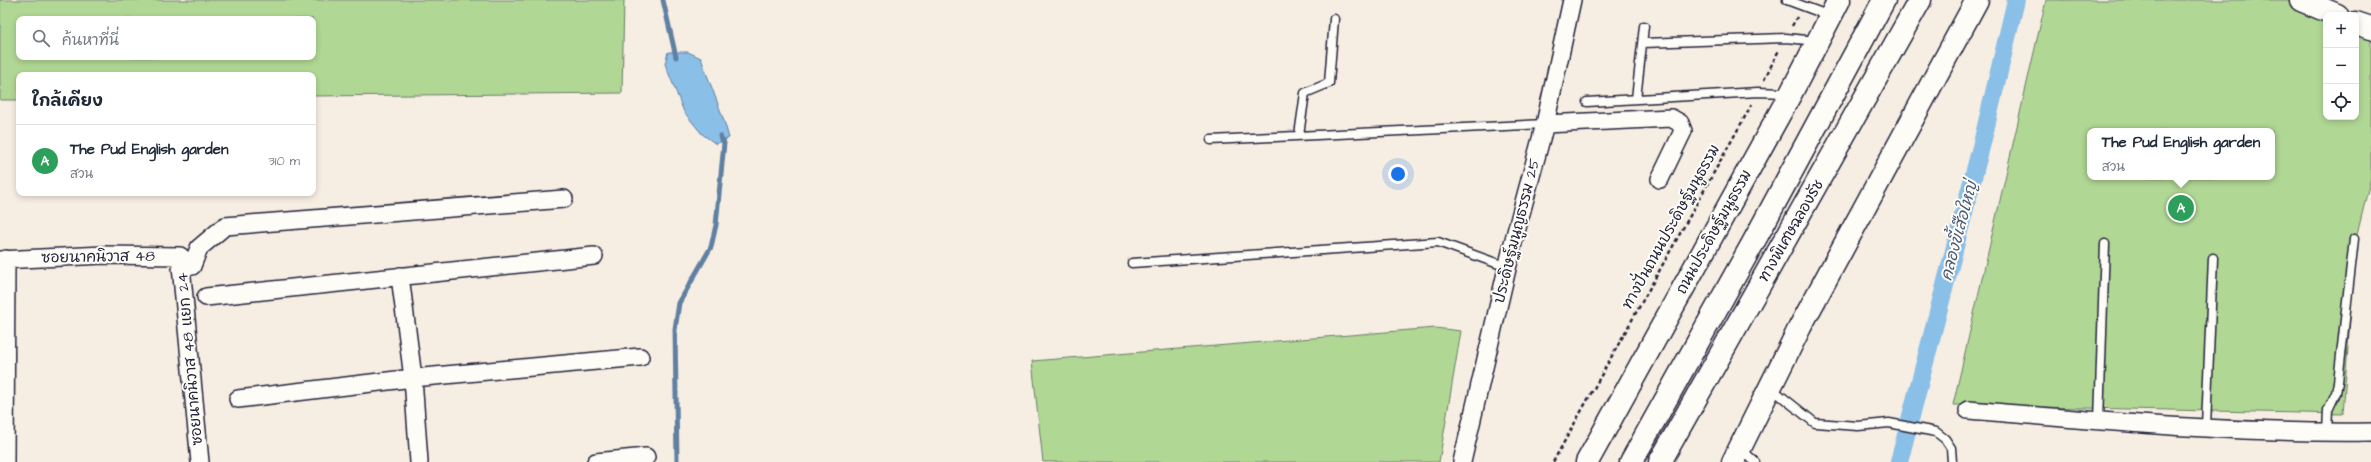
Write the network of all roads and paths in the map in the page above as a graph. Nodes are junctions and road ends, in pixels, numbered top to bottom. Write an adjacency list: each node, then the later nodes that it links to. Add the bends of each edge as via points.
1 (1572, 0): 21 (street, ประดิษฐ์มนูญธรรม 25)
2 (1787, 0): 7 (lane)
3 (1884, 0): 55 (main road, ทางพิเศษฉลองรัช)
4 (1920, 0): 56 (main road, ทางพิเศษฉลองรัช)
5 (1977, 0): 39 (main road)
6 (2301, 0): 9 (main road)
7 (1802, 6): 8 (lane); 14 (path, ทางปั่นถนนประดิษฐ์มนูธรรม)
8 (1835, 8): 15 (main road, ถนนประดิษฐ์มนูธรรม)
9 (2330, 12)
10 (1334, 19): 22 (lane, via 1329,83 1305,93)
11 (2359, 24): 13 (main road)
12 (1644, 26): 16 (lane)
13 (2371, 28)
14 (1786, 38): 15 (lane); 16 (lane); 17 (path, ทางปั่นถนนประดิษฐ์มนูธรรม)
15 (1818, 41): 18 (main road, ถนนประดิษฐ์มนูธรรม)
16 (1642, 43): 19 (lane)
17 (1758, 92): 18 (lane); 19 (lane); 53 (path, ทางปั่นถนนประดิษฐ์มนูธรรม)
18 (1791, 93): 54 (main road, ถนนประดิษฐ์มนูธรรม)
19 (1636, 99): 20 (lane)
20 (1587, 102)
21 (1545, 124): 22 (lane); 24 (street, via 1671,118 1680,123 1683,131); 33 (street, ประดิษฐ์มนูญธรรม 25)
22 (1299, 135): 23 (lane)
23 (1211, 140)
24 (1660, 179)
25 (564, 199): 31 (street, via 225,226)
26 (2354, 239): 44 (lane, via 2338,382 2328,410)
27 (2105, 244): 42 (lane)
28 (594, 256): 34 (street)
29 (2213, 258): 43 (lane)
30 (3, 260): 31 (street, ซอยนาคนิวาส 48, via 104,255); 38 (street)
31 (186, 261): 49 (street, ซอยนาคนิวาส 48 แยก 24)
32 (1132, 263): 33 (lane, via 1438,242)
33 (1507, 267): 52 (street, ประดิษฐ์มนูญธรรม 25)
34 (400, 276): 35 (street); 37 (street)
35 (206, 297)
36 (640, 357): 37 (street)
37 (413, 378): 40 (street); 50 (street)
38 (2, 382): 48 (street)
39 (1770, 387): 47 (main road); 57 (lane, via 1815,423 1858,426 1889,422 1936,432 1951,448)
40 (238, 399)
41 (1968, 410): 42 (street)
42 (2099, 421): 43 (street)
43 (2206, 426): 44 (street)
44 (2327, 432): 45 (street)
45 (2371, 432)
46 (646, 457): 51 (street)
47 (1742, 457)
48 (5, 462)
49 (200, 462)
50 (420, 462)
51 (596, 462)
52 (1462, 462)
53 (1553, 462)
54 (1587, 462)
55 (1631, 462)
56 (1660, 462)
57 (1952, 462)

